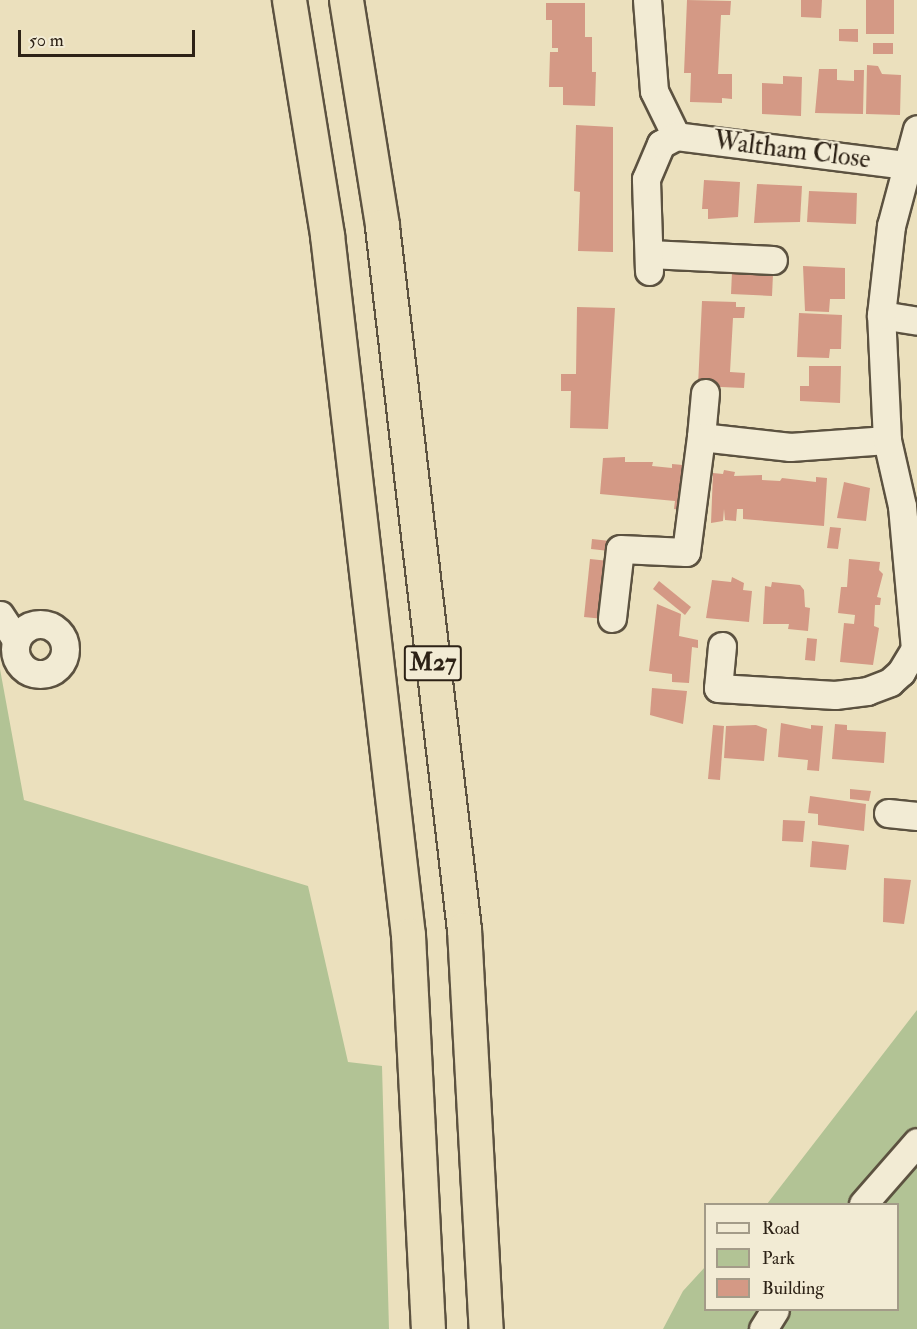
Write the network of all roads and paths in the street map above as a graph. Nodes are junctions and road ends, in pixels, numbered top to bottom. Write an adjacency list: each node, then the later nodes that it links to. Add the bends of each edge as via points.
1 (289, 0): 23 (highway, M27, via 327,235 408,935)
2 (346, 0): 24 (highway, M27, via 382,226 464,929)
3 (647, 0): 5 (street, Waltham Close, via 654,91)
4 (917, 129): 6 (street)
5 (676, 136): 6 (street, Waltham Close); 7 (street, Waltham Close, via 661,144 646,179 649,263)
6 (907, 165): 8 (street, via 891,226)
7 (772, 260)
8 (881, 315): 9 (street); 12 (street)
9 (917, 321)
10 (705, 393): 11 (street)
11 (701, 437): 12 (street, via 790,447); 14 (street, via 689,546 682,554 620,549)
12 (887, 440): 17 (street, via 902,506 916,638)
13 (0, 615): 15 (street)
14 (612, 618)
15 (16, 640)
16 (722, 646): 17 (street, via 718,688 835,695)
17 (909, 681)
18 (888, 813): 19 (street)
19 (917, 816)
20 (917, 1142): 21 (street)
21 (863, 1203)
22 (774, 1311): 25 (street)
23 (428, 1329)
24 (486, 1329)
25 (763, 1329)

